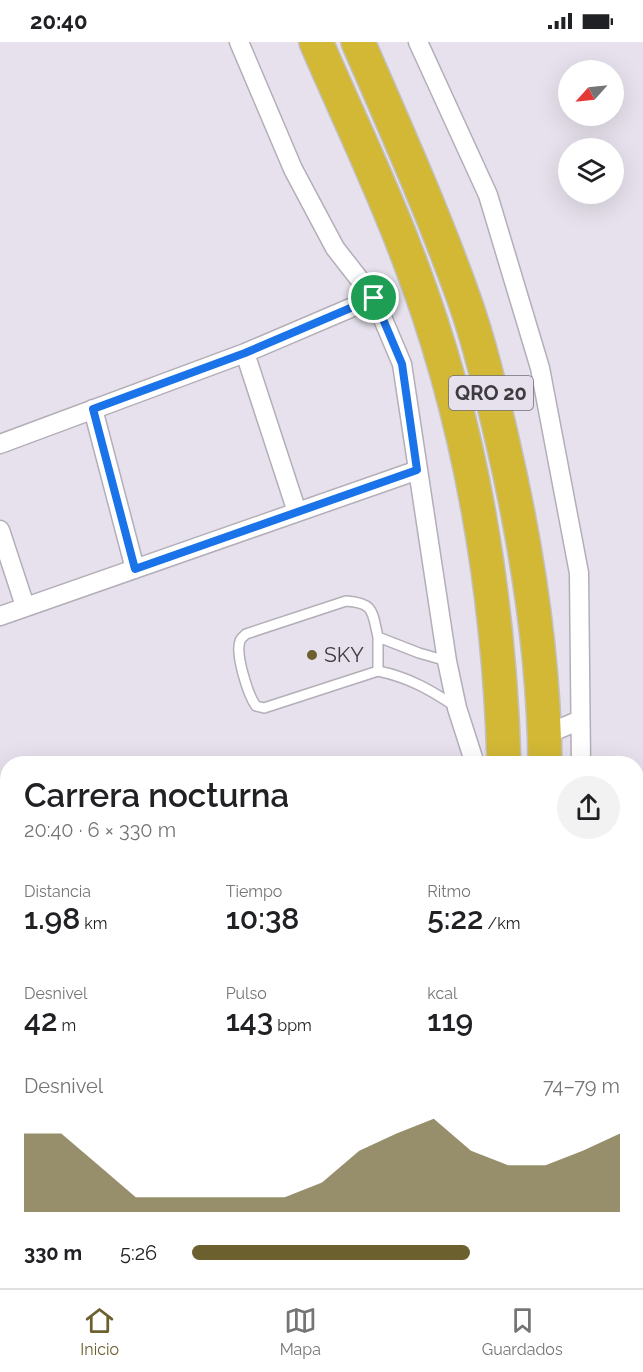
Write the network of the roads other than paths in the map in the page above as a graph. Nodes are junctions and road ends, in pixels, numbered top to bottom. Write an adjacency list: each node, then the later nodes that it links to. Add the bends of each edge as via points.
1 (239, 42): 5 (street, via 293,169 335,248)
2 (316, 42): 6 (highway, QRO 20, via 408,254)
3 (358, 42): 21 (highway, QRO 20, via 460,289 492,395 528,566 538,639)
4 (418, 42): 20 (street, via 488,195 540,368 579,573)
5 (374, 298): 7 (street); 10 (street, via 402,364)
6 (439, 350): 23 (highway, via 454,483 480,646); 24 (highway, QRO 20, via 465,440 489,567)
7 (245, 353): 8 (street); 11 (street)
8 (93, 409): 9 (street); 13 (street)
9 (0, 444)
10 (417, 470): 11 (street); 17 (street)
11 (297, 512): 13 (street)
12 (0, 530): 14 (street)
13 (135, 569): 14 (street)
14 (25, 606): 15 (street)
15 (0, 615)
16 (378, 637): 17 (lane); 18 (lane); 18 (lane, via 371,610 362,602 346,601 246,634 239,642 249,697 256,706 264,708)
17 (447, 661): 19 (street)
18 (378, 670): 19 (lane, via 429,688)
19 (457, 708): 22 (street)
20 (580, 720): 21 (street); 25 (street)
21 (545, 749)
22 (472, 756)
23 (485, 756)
24 (504, 756)
25 (581, 756)

